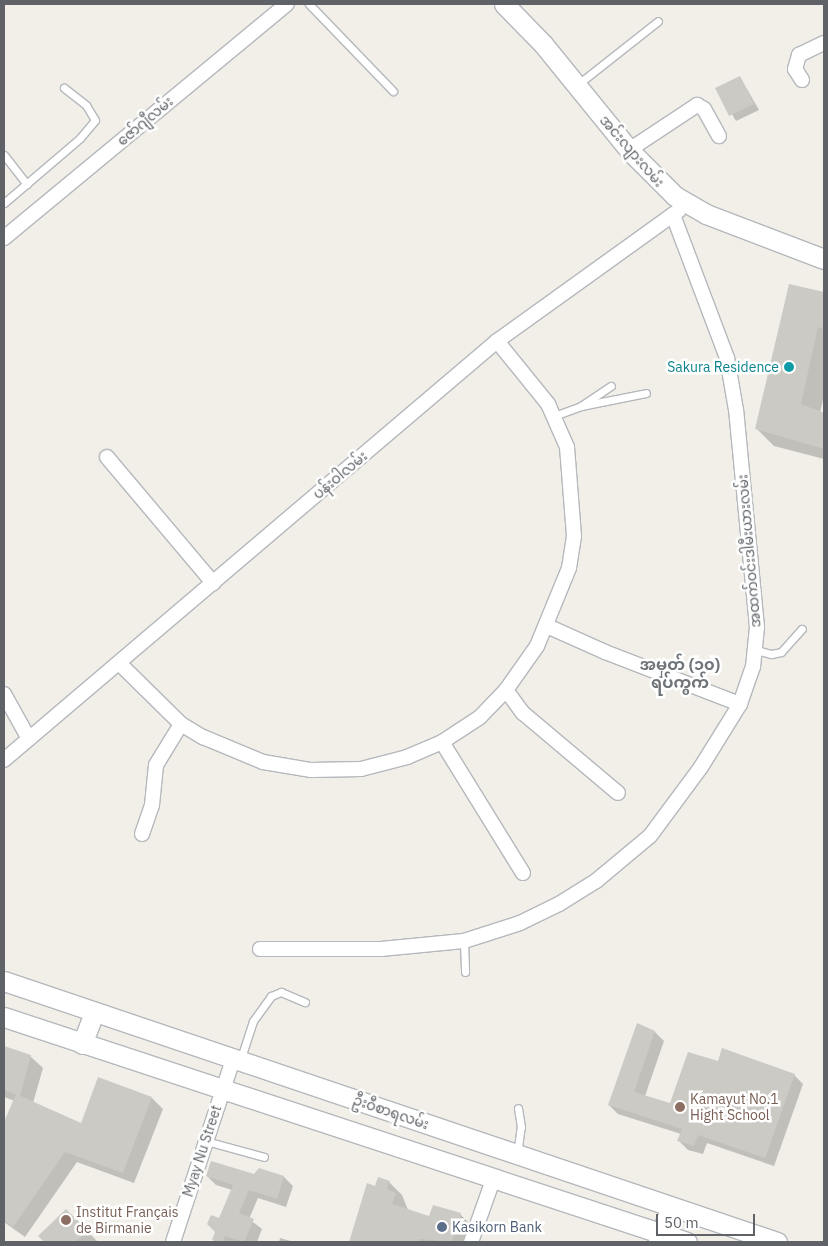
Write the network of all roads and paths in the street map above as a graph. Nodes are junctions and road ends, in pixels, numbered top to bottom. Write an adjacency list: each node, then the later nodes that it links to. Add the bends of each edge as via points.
1 (287, 4): 16 (street, ဇော်ဂျီလမ်း)
2 (308, 4): 9 (lane)
3 (512, 6): 7 (main road, အင်းလျားလမ်း)
4 (658, 21): 7 (lane)
5 (824, 42): 6 (street, via 799,54 795,69)
6 (802, 80)
7 (576, 85): 11 (main road, အင်းလျားလမ်း)
8 (64, 88): 13 (lane, via 86,105 95,120 80,138)
9 (393, 91)
10 (719, 136): 11 (street, via 704,109 697,105)
11 (629, 150): 15 (main road, အင်းလျားလမ်း)
12 (4, 155): 13 (lane)
13 (27, 184): 14 (lane)
14 (4, 203)
15 (680, 209): 17 (main road, အင်းလျားလမ်း); 18 (street, ပန်းဝါလမ်း); 27 (street, အထက်ဝင်းဒါမီးယားလမ်း, via 727,358 748,518)
16 (4, 238)
17 (824, 259)
18 (497, 341): 22 (street); 24 (street, ပန်းဝါလမ်း)
19 (611, 386): 21 (lane)
20 (646, 393): 21 (lane)
21 (581, 406): 22 (lane)
22 (554, 416): 25 (street, via 567,448 574,536 569,568)
23 (107, 457): 24 (street)
24 (213, 582): 28 (street, ပန်းဝါလမ်း)
25 (547, 626): 29 (street); 31 (street)
26 (802, 629): 27 (lane, via 781,652 771,654)
27 (756, 650): 31 (street, အထက်ဝင်းဒါမီးယားလမ်း, via 754,667)
28 (119, 663): 32 (street); 33 (street, ပန်းဝါလမ်း)
29 (506, 690): 34 (street, via 480,717); 36 (street, via 523,713)
30 (4, 694): 33 (street)
31 (740, 704): 39 (street, အထက်ဝင်းဒါမီးယားလမ်း, via 701,767 637,848 559,904 520,923)
32 (181, 724): 34 (street, via 203,737 264,762 311,770 361,769 407,757); 37 (street, via 156,765 152,805)
33 (28, 739): 35 (street, ပန်းဝါလမ်း)
34 (442, 742): 38 (street)
35 (4, 760)
36 (618, 793)
37 (142, 834)
38 (523, 874)
39 (464, 941): 40 (street, အထက်ဝင်းဒါမီးယားလမ်း, via 381,949); 41 (lane)
40 (260, 949)
41 (465, 972)
42 (4, 981): 44 (main road, ဦးဝီစာရလမ်း)
43 (305, 1002): 47 (lane, via 281,992 271,996 253,1021)
44 (94, 1012): 46 (main road); 47 (main road, ဦးဝီစာရလမ်း)
45 (4, 1017): 46 (main road)
46 (82, 1044): 48 (main road)
47 (237, 1060): 48 (street, Myay Nu Street); 50 (main road, ဦးဝီစာရလမ်း)
48 (222, 1090): 51 (street, Myay Nu Street); 52 (main road)
49 (518, 1108): 53 (lane)
50 (385, 1110): 52 (main road); 53 (main road, ဦးဝီစာရလမ်း)
51 (205, 1140): 54 (lane); 59 (street, Myay Nu Street)
52 (375, 1141): 55 (main road)
53 (520, 1155): 56 (main road); 57 (main road, ဦးဝီစာရလမ်း)
54 (264, 1157)
55 (493, 1180): 56 (main road); 60 (street)
56 (512, 1186): 58 (main road)
57 (669, 1206): 58 (street); 62 (main road, ဦးဝီစာရလမ်း)
58 (657, 1238): 61 (main road)
59 (173, 1242)
60 (471, 1242)
61 (687, 1242)
62 (777, 1242)

